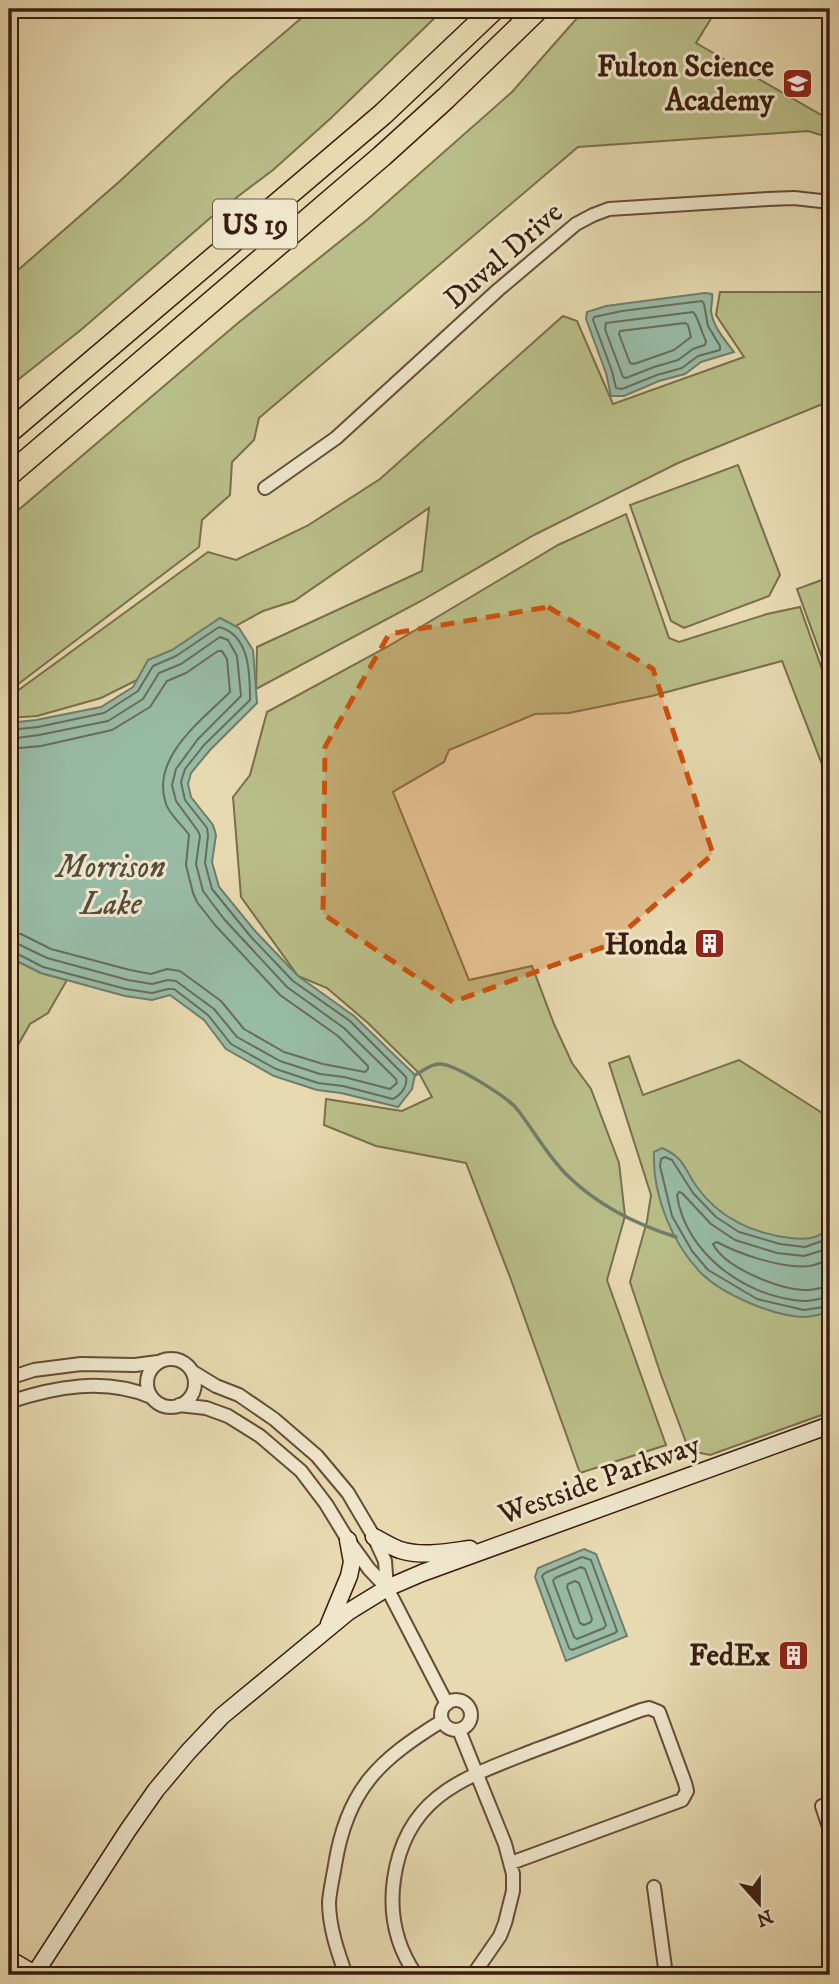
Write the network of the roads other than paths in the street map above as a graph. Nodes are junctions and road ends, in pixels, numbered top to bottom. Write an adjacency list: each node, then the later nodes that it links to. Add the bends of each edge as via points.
1 (494, 9): 4 (highway, US 19, via 383,114)
2 (538, 9): 5 (highway, US 19, via 392,147)
3 (830, 202): 6 (street, Duval Drive, via 768,199 608,209 593,215 508,282 336,438)
4 (9, 432)
5 (9, 475)
6 (265, 488)
7 (158, 1362): 8 (street, via 174,1359); 9 (street, via 82,1364); 10 (street, via 148,1374)
8 (193, 1372): 12 (street, via 191,1395); 14 (street, via 239,1395 317,1456 348,1493)
9 (9, 1378)
10 (151, 1397): 11 (street, via 120,1387 83,1386); 12 (street, via 163,1406)
11 (9, 1402)
12 (179, 1405): 15 (street, via 228,1416 260,1436 301,1471)
13 (830, 1426): 16 (main road, Westside Parkway)
14 (374, 1537): 16 (main road, via 399,1550 432,1554); 17 (street, via 385,1560)
15 (348, 1540): 17 (street); 18 (main road, via 349,1576)
16 (500, 1545): 17 (main road, Westside Parkway)
17 (387, 1588): 18 (main road, Westside Parkway); 19 (street)
18 (327, 1628): 28 (main road, Westside Parkway, via 222,1716 156,1790)
19 (447, 1704): 20 (street); 21 (street, via 460,1701 470,1711 470,1720)
20 (442, 1721): 21 (street); 29 (street, via 379,1767 361,1788 347,1816 329,1902)
21 (459, 1730): 22 (street)
22 (476, 1773): 25 (street); 25 (street, via 641,1710 654,1709 662,1718 687,1791 682,1800); 30 (street, via 430,1804 401,1851 392,1914 401,1950)
23 (822, 1806): 24 (street)
24 (830, 1829)
25 (511, 1863): 31 (street, via 513,1891 505,1923)
26 (654, 1887): 32 (street)
27 (9, 1959): 28 (main road)
28 (35, 1975)
29 (346, 1975)
30 (416, 1975)
31 (473, 1975)
32 (666, 1975)

